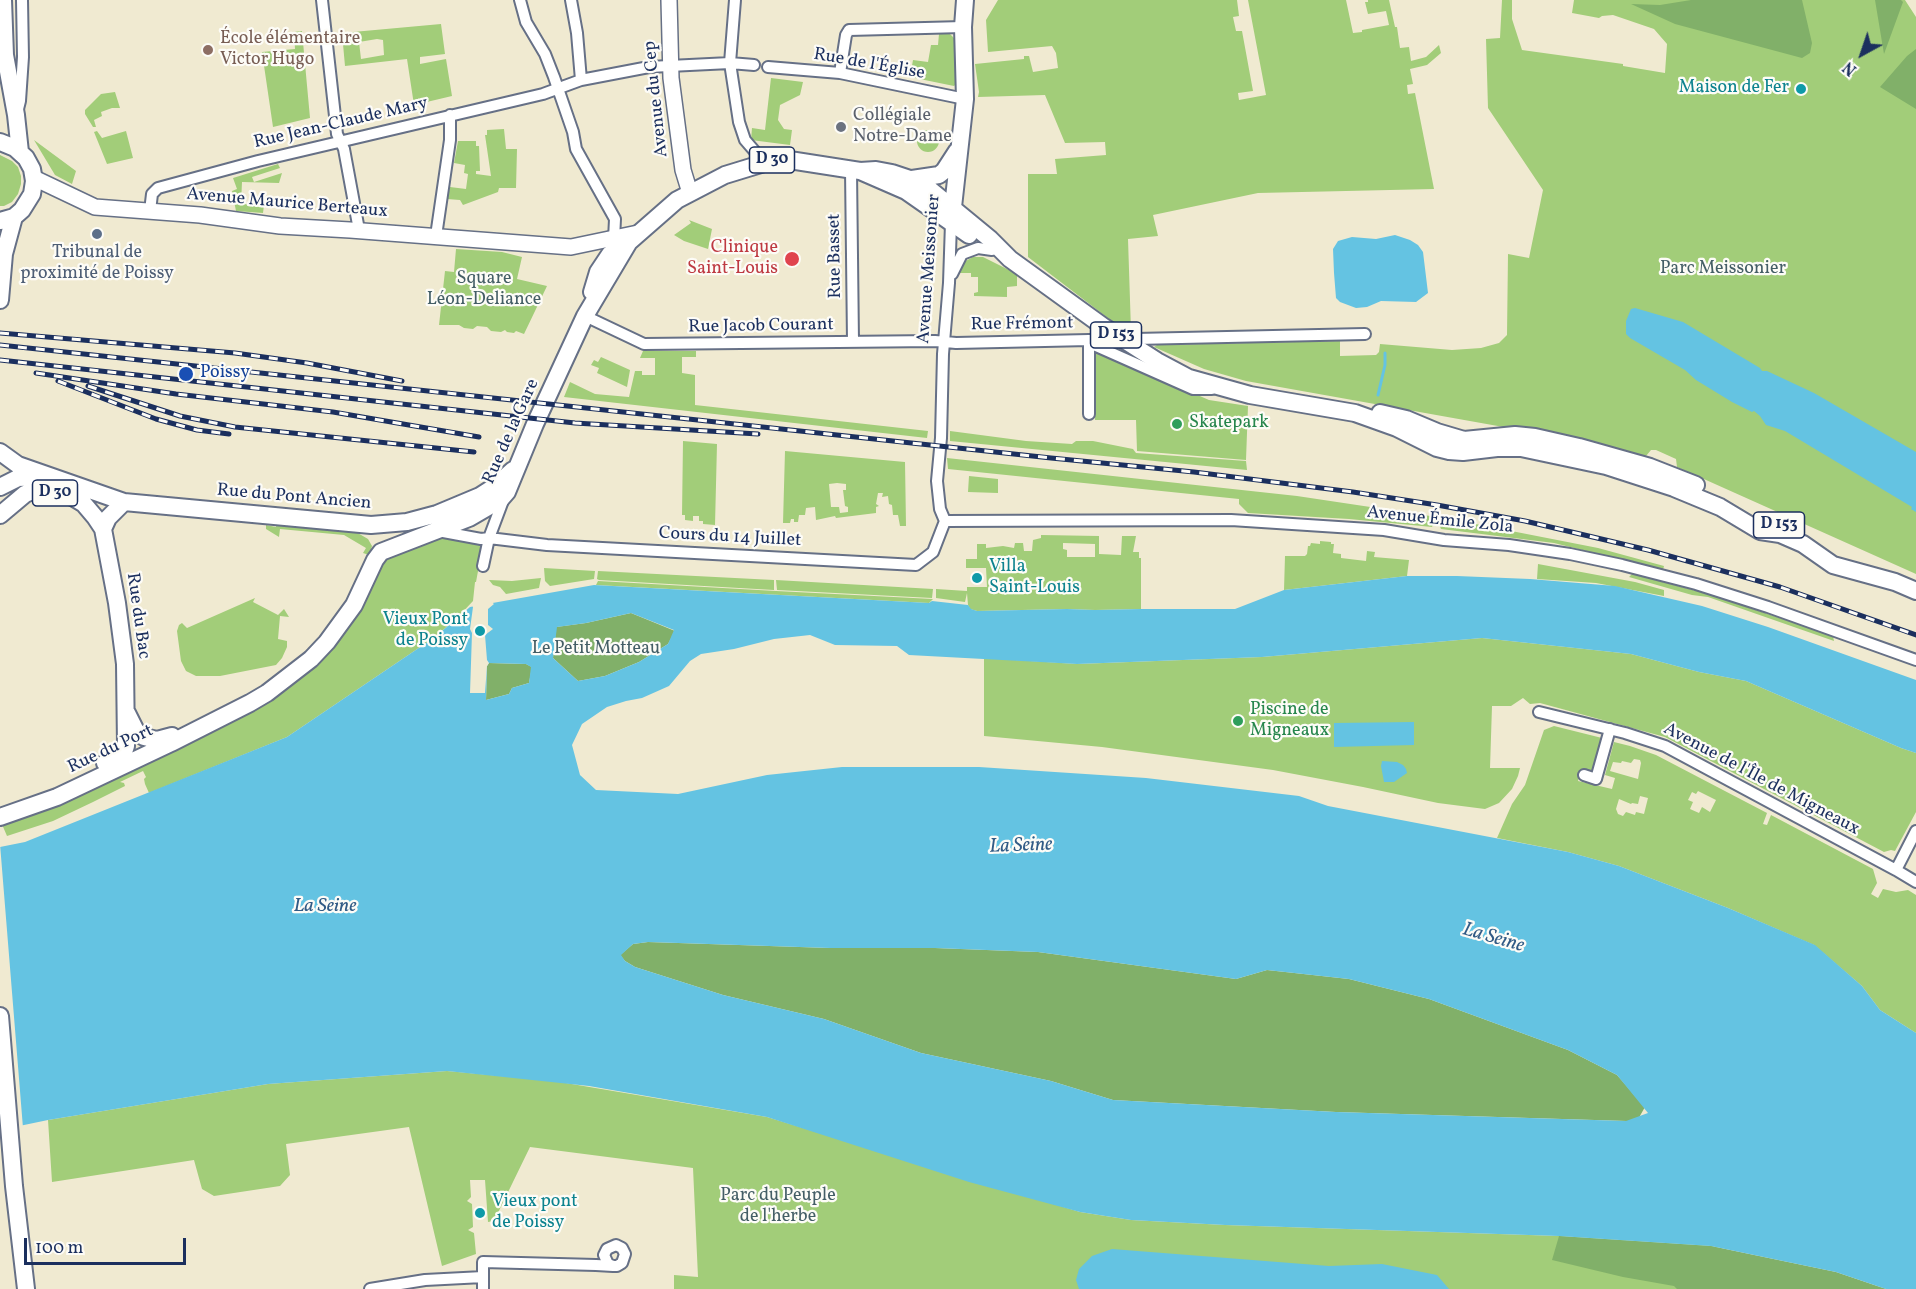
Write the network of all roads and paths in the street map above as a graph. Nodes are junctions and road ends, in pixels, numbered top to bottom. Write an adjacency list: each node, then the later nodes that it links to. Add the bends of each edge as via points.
1 (3, 0): 9 (main road)
2 (22, 0): 19 (street, via 23,57)
3 (322, 0): 22 (street)
4 (520, 0): 16 (street)
5 (571, 0): 15 (street)
6 (669, 0): 12 (street, Avenue du Cep)
7 (735, 0): 10 (street)
8 (965, 9): 14 (street, via 849,30); 18 (main road, Avenue Meissonier)
9 (5, 55): 17 (main road); 19 (main road)
10 (730, 63): 11 (street); 12 (street, Rue Jean-Claude Mary); 25 (street, via 741,132)
11 (754, 65)
12 (669, 66): 15 (street, Rue Jean-Claude Mary); 29 (street, Avenue du Cep, via 683,170)
13 (768, 66): 14 (street, Rue de l'Église)
14 (840, 73): 18 (street, Rue de l'Église)
15 (581, 80): 16 (street, Rue Jean-Claude Mary)
16 (557, 89): 20 (street, Rue Jean-Claude Mary); 35 (street, via 576,149)
17 (0, 94)
18 (965, 99): 23 (main road, Avenue Meissonier)
19 (16, 115): 24 (main road)
20 (450, 115): 22 (street, Rue Jean-Claude Mary); 34 (street)
21 (0, 142): 24 (main road)
22 (341, 143): 30 (street, Rue Jean-Claude Mary, via 156,189); 33 (street)
23 (959, 148): 28 (main road, via 939,175); 31 (main road, Avenue Meissonier)
24 (20, 152): 27 (main road)
25 (764, 162): 26 (main road, D 30, via 783,159); 29 (main road, D 30, via 725,175)
26 (855, 170): 28 (main road, D 153, via 884,170); 31 (main road, D 30); 46 (street, Rue Basset)
27 (34, 178): 30 (street, Avenue Maurice Berteaux, via 95,207); 32 (main road, via 31,198 22,210)
28 (911, 179): 31 (main road, D 153, via 928,188)
29 (690, 193): 35 (main road, D 30)
30 (150, 211): 33 (street, Avenue Maurice Berteaux, via 280,226)
31 (952, 216): 37 (main road, D 30); 39 (main road, D 153); 40 (street, Avenue Meissonier)
32 (7, 219): 41 (main road)
33 (359, 230): 34 (street, Avenue Maurice Berteaux)
34 (436, 236): 36 (street, Avenue Maurice Berteaux)
35 (627, 238): 36 (street, Avenue Maurice Berteaux); 38 (main road, D 30)
36 (578, 246): 38 (street, Avenue Maurice Berteaux)
37 (992, 250): 39 (main road, D 30); 40 (street, via 978,248 962,254)
38 (612, 259): 42 (main road, Rue de la Gare / D 30, via 598,272)
39 (1010, 259): 45 (main road, D 153)
40 (949, 283): 47 (street, Avenue Meissonier)
41 (0, 300)
42 (585, 316): 46 (street, Rue Jacob Courant, via 644,344); 52 (main road, Rue de la Gare / D 30)
43 (1365, 334): 45 (street)
44 (1089, 340): 45 (street); 47 (street, Rue Frémont); 48 (street, Rue Frémont, via 1193,389); 50 (street)
45 (1123, 340): 48 (main road, D 153, via 1189,378)
46 (853, 342): 47 (street, Rue Jacob Courant)
47 (944, 342): 59 (street, Avenue Meissonier, via 937,481)
48 (1233, 390): 49 (main road, D 153)
49 (1355, 413): 66 (main road, D 153, via 1379,412 1464,440 1535,437 1650,467 1729,499 1761,521 1803,533 1837,555 1871,564); 67 (main road, D 153, via 1449,451 1521,448 1654,481 1720,507 1760,531 1793,539 1833,565)
50 (1089, 414)
51 (0, 452): 53 (main road, Rue du Pont Ancien / D 30, via 18,465)
52 (516, 467): 55 (main road, Rue du Pont Ancien / D 30)
53 (59, 478): 54 (main road, Rue du Pont Ancien / D 30, via 25,477); 56 (main road, Rue du Pont Ancien / D 30)
54 (0, 487)
55 (503, 487): 58 (main road, Rue du Pont Ancien / D 30, via 495,504); 60 (main road, Rue du Pont Ancien / D 30, via 437,514 396,524); 63 (street, Rue de la Gare)
56 (124, 502): 60 (main road, Rue du Pont Ancien / D 30); 61 (main road)
57 (0, 514): 61 (main road, D 30, via 35,490 57,493 84,504)
58 (469, 518): 62 (main road, Rue du Pont Ancien / D 30); 63 (street, via 471,526)
59 (945, 521): 63 (street, Cours du 14 Juillet, via 933,552 916,564 547,545); 68 (street, Avenue Émile Zola, via 1231,520 1384,530 1509,545 1570,554 1696,584)
60 (354, 525): 64 (main road, via 373,538)
61 (102, 529): 69 (main road, Rue du Bac, via 124,652)
62 (434, 531): 63 (street); 64 (main road, via 384,550)
63 (484, 538): 65 (street, Rue de la Gare)
64 (375, 560): 70 (main road, Rue du Port, via 354,605 327,642 289,677)
65 (483, 566)
66 (1916, 585)
67 (1916, 591)
68 (1916, 660)
69 (126, 710): 70 (main road, Rue du Port, via 136,730 157,740); 76 (main road, Rue du Bac, via 123,754 31,800)
70 (235, 711): 77 (main road, Rue du Port, via 57,797)
71 (1539, 712): 72 (street, Avenue de l'Île de Migneaux)
72 (1610, 729): 74 (street); 79 (street, Avenue de l'Île de Migneaux, via 1665,746)
73 (1584, 775): 74 (street)
74 (1596, 778): 75 (street)
75 (1608, 782)
76 (0, 811)
77 (0, 817)
78 (1916, 831): 79 (street)
79 (1896, 870): 80 (street, Avenue de l'Île de Migneaux)
80 (1916, 882)
81 (0, 1016): 82 (main road)
82 (13, 1178): 85 (main road); 86 (main road)
83 (613, 1266): 84 (street, via 483,1262)
84 (483, 1277): 87 (street, via 425,1280); 88 (street)
85 (16, 1289)
86 (26, 1289)
87 (370, 1289)
88 (483, 1289)

